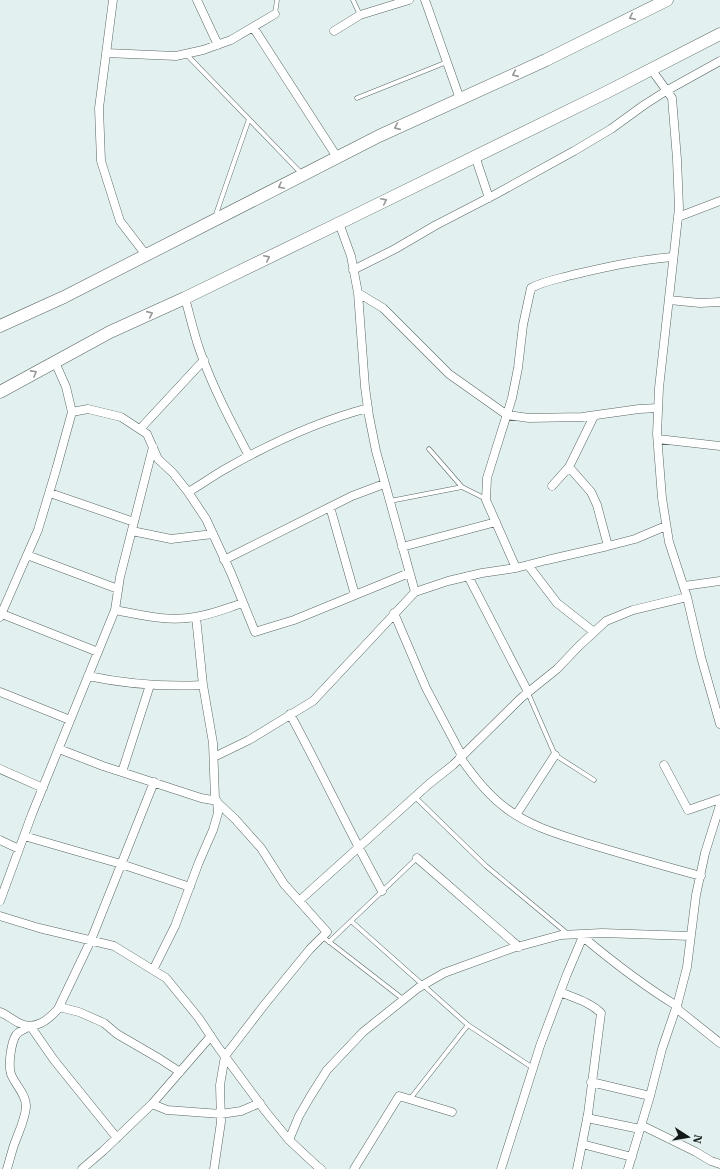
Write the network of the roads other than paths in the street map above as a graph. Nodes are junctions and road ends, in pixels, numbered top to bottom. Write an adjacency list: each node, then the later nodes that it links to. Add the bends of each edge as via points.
1 (113, 0): 14 (street)
2 (197, 0): 13 (street)
3 (277, 0): 8 (lane)
4 (353, 0): 9 (lane)
5 (409, 0): 9 (street)
6 (425, 0): 17 (street)
7 (667, 0): 21 (main road, one-way to 21)
8 (274, 14): 10 (street)
9 (360, 15): 11 (street)
10 (253, 27): 13 (street); 24 (street)
11 (334, 31)
12 (720, 34): 18 (main road)
13 (218, 45): 15 (street)
14 (106, 53): 15 (street, via 176,56); 31 (street, via 99,108 101,161 120,221)
15 (186, 54): 22 (lane)
16 (720, 61): 19 (street)
17 (447, 62): 20 (lane); 21 (street)
18 (651, 69): 19 (street); 23 (main road)
19 (666, 91): 26 (street, via 611,129); 28 (street, via 672,98)
20 (357, 98)
21 (460, 99): 24 (main road, one-way to 24)
22 (249, 119): 25 (lane); 29 (lane)
23 (475, 156): 26 (street); 30 (main road, one-way to 23)
24 (336, 157): 25 (main road)
25 (303, 175): 29 (main road, one-way to 29)
26 (489, 198): 33 (street)
27 (720, 201): 28 (street)
28 (678, 216): 32 (street)
29 (213, 221): 31 (main road)
30 (339, 223): 33 (street, via 351,256); 35 (main road, one-way to 30)
31 (146, 255): 38 (main road)
32 (672, 257): 36 (street); 45 (street, via 607,266 531,288)
33 (353, 270): 34 (street)
34 (358, 293): 42 (street); 45 (street, via 383,308 449,374)
35 (184, 298): 39 (street); 40 (main road, one-way to 35, via 110,332)
36 (669, 300): 37 (street); 43 (street)
37 (720, 302)
38 (0, 326)
39 (204, 360): 47 (street); 52 (street, via 229,419)
40 (56, 362): 41 (main road, one-way to 40); 44 (street)
41 (0, 392)
42 (368, 408): 52 (street, via 274,442); 54 (street)
43 (658, 408): 46 (street); 48 (street)
44 (72, 412): 47 (street, via 88,409 121,417); 58 (street)
45 (507, 416): 46 (street); 59 (street, via 487,478)
46 (594, 416): 53 (street)
47 (140, 429): 50 (street, via 147,434)
48 (658, 438): 49 (street); 64 (street)
49 (720, 446)
50 (153, 447): 57 (street, via 158,459); 62 (street)
51 (429, 449): 56 (lane)
52 (250, 456): 57 (street)
53 (569, 467): 55 (street); 68 (street, via 591,492)
54 (384, 484): 60 (street); 61 (street)
55 (552, 486)
56 (462, 487): 59 (lane); 60 (lane)
57 (188, 492): 66 (street)
58 (50, 493): 62 (street); 69 (street)
59 (486, 500): 63 (street)
60 (390, 502): 67 (street)
61 (330, 507): 70 (street); 79 (street)
62 (134, 522): 65 (street)
63 (496, 522): 67 (street); 72 (street)
64 (666, 526): 68 (street, via 635,539); 76 (street)
65 (132, 531): 66 (street, via 171,539); 77 (street)
66 (213, 534): 70 (street)
67 (402, 546): 73 (street)
68 (608, 546): 71 (street)
69 (27, 555): 77 (street); 84 (street)
70 (224, 560): 81 (street)
71 (528, 565): 72 (street); 86 (street, via 557,603)
72 (516, 568): 74 (street)
73 (410, 573): 78 (street); 79 (street)
74 (468, 576): 78 (street); 92 (street)
75 (720, 581): 76 (street)
76 (684, 586): 80 (street)
77 (118, 589): 82 (street)
78 (415, 592): 83 (street)
79 (355, 595): 81 (street, via 294,620 255,632)
80 (687, 597): 86 (street, via 633,610 606,621); 95 (street)
81 (243, 603): 85 (street)
82 (115, 610): 85 (street, via 159,618); 87 (street)
83 (394, 613): 93 (street, via 313,701); 99 (street, via 426,688)
84 (1, 616): 87 (street)
85 (196, 617): 90 (street)
86 (594, 632): 92 (street, via 558,669)
87 (98, 652): 88 (street)
88 (88, 676): 89 (street); 94 (street)
89 (150, 685): 90 (street); 102 (street)
90 (203, 685): 98 (street)
91 (0, 692): 94 (street)
92 (528, 692): 97 (lane); 99 (street)
93 (290, 714): 98 (street, via 249,740); 114 (street)
94 (70, 720): 96 (street)
95 (720, 724)
96 (58, 750): 102 (street); 105 (street)
97 (555, 756): 103 (lane); 111 (street)
98 (214, 757): 106 (street)
99 (461, 757): 107 (street); 111 (street, via 486,791)
100 (664, 765): 108 (street, via 688,810)
101 (0, 769): 105 (street)
102 (122, 772): 104 (street)
103 (594, 780)
104 (154, 782): 106 (street, via 207,799 215,799); 117 (street)
105 (43, 788): 112 (street)
106 (215, 795): 109 (street)
107 (415, 797): 114 (street); 125 (lane, via 486,866)
108 (720, 799)
109 (218, 803): 119 (street, via 213,830); 122 (street, via 261,848 284,884)
110 (720, 805): 118 (street)
111 (516, 816): 118 (street, via 555,833)
112 (24, 836): 115 (street); 117 (street)
113 (0, 840): 115 (street)
114 (358, 848): 120 (street); 122 (street)
115 (19, 849): 121 (street)
116 (417, 858): 120 (lane); 130 (street)
117 (122, 864): 119 (street); 129 (street)
118 (700, 876): 127 (street)
119 (190, 887): 131 (street, via 175,926)
120 (382, 891): 124 (lane)
121 (0, 901)
122 (299, 901): 128 (street, via 327,932)
123 (0, 916): 129 (street)
124 (351, 921): 128 (lane); 132 (lane)
125 (569, 935): 126 (street); 130 (street)
126 (584, 935): 127 (street, via 602,933); 133 (street); 136 (street, via 602,953)
127 (690, 936): 136 (street, via 687,967)
128 (326, 939): 134 (lane); 142 (street, via 264,1004)
129 (91, 940): 131 (street, via 114,946); 135 (street)
130 (520, 947): 132 (street, via 444,973)
131 (153, 970): 140 (street, via 166,978)
132 (423, 985): 134 (street); 138 (lane)
133 (560, 992): 143 (street); 145 (street, via 582,1001 601,1013)
134 (403, 999): 155 (street, via 363,1032 327,1070 299,1116)
135 (59, 1007): 139 (street, via 50,1018); 144 (street, via 104,1023)
136 (677, 1007): 141 (street); 146 (street, via 662,1049)
137 (0, 1012): 139 (street, via 20,1024)
138 (468, 1025): 143 (lane); 147 (lane)
139 (32, 1026): 154 (street, via 54,1060); 159 (street, via 16,1035 10,1061 11,1072 26,1105)
140 (211, 1036): 142 (street); 144 (street)
141 (720, 1043)
142 (225, 1056): 148 (street); 151 (street, via 220,1085)
143 (533, 1068): 164 (street)
144 (180, 1072): 149 (street)
145 (591, 1082): 146 (street); 152 (street)
146 (650, 1096): 153 (street)
147 (409, 1099): 150 (street); 163 (street, via 399,1096)
148 (260, 1103): 151 (street, via 241,1111); 155 (street)
149 (152, 1104): 151 (street, via 167,1110); 154 (street)
150 (452, 1112)
151 (221, 1114): 161 (street)
152 (587, 1118): 153 (street); 156 (street)
153 (641, 1127): 157 (street); 158 (street)
154 (117, 1138): 160 (street)
155 (289, 1140): 162 (street)
156 (582, 1144): 157 (street); 165 (street)
157 (632, 1157): 166 (street)
158 (720, 1164)
159 (7, 1169)
160 (82, 1169)
161 (214, 1169)
162 (322, 1169)
163 (354, 1169)
164 (501, 1169)
165 (577, 1169)
166 (628, 1169)

